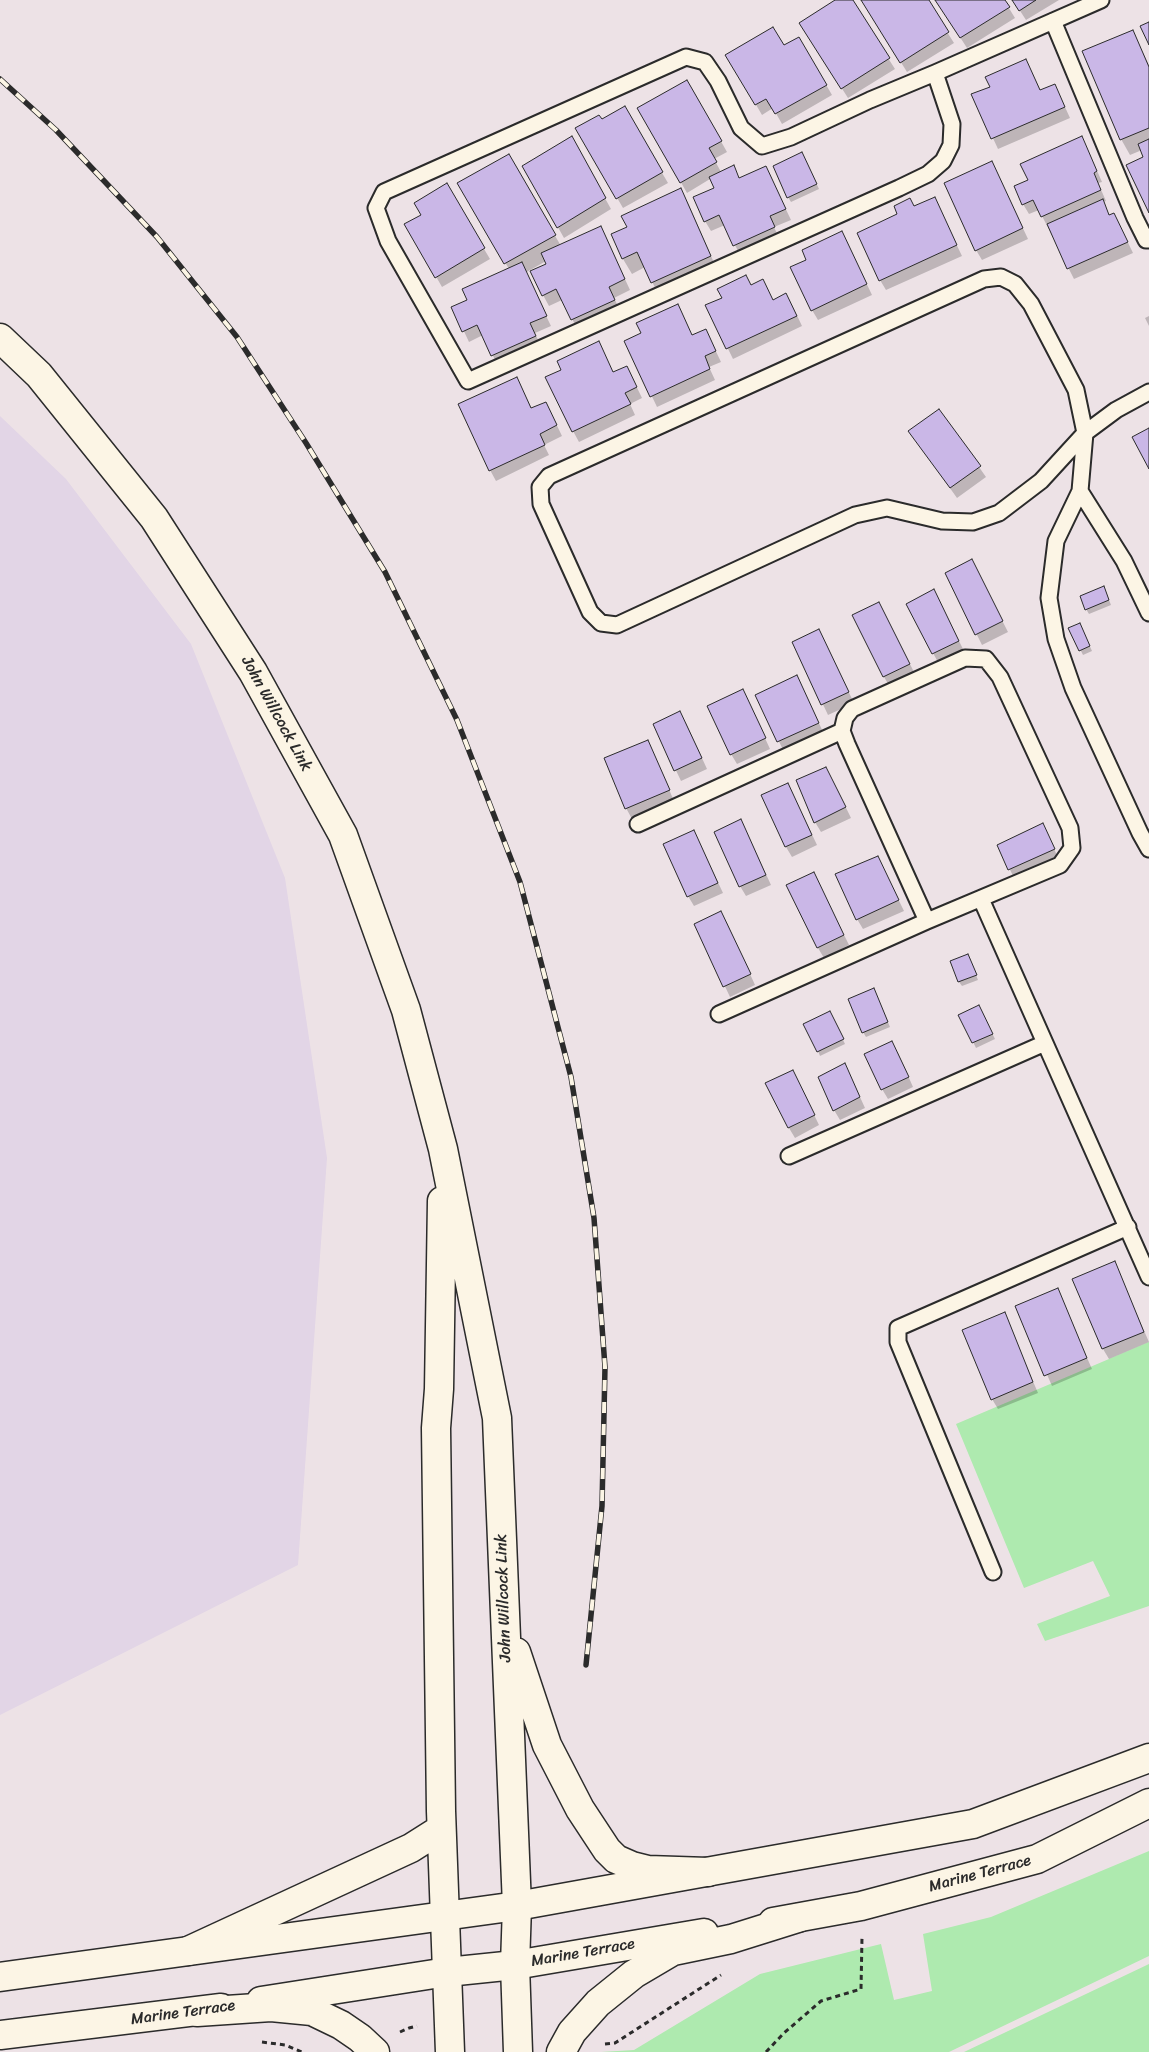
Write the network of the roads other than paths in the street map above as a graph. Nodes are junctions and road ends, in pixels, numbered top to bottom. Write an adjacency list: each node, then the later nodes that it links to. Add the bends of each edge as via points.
1 (1101, 0): 2 (lane)
2 (1052, 21): 3 (lane); 4 (lane, via 1135,218 1146,240)
3 (935, 74): 3 (lane, via 791,137 762,146 741,128 705,62 686,57 384,192 376,208 388,241 468,382 928,174 943,161 951,145 952,124)
4 (1149, 240)
5 (0, 338): 18 (main road, John Willcock Link, via 39,375 154,518 253,672 343,835 406,1010)
6 (1149, 392): 7 (lane, via 1116,410)
7 (1085, 433): 7 (lane, via 1041,481 999,513 973,522 942,521 887,508 855,515 617,625 601,623 590,612 541,504 540,487 549,476 984,279 1001,277 1015,284 1031,304 1076,390); 8 (lane)
8 (1080, 491): 9 (lane, via 1124,561); 12 (lane, via 1056,540 1049,598 1056,639 1073,688)
9 (1149, 613)
10 (842, 731): 11 (lane); 14 (lane, via 845,718 852,709 965,658 986,659 1000,677 1070,828 1072,848 1060,865); 15 (lane)
11 (638, 824)
12 (1144, 831): 13 (lane)
13 (1149, 849)
14 (981, 899): 15 (lane); 17 (lane)
15 (927, 921): 16 (lane)
16 (719, 1014)
17 (1045, 1043): 19 (lane); 20 (lane)
18 (443, 1149): 23 (main road, John Willcock Link, via 497,1418); 26 (main road, John Willcock Link, via 436,1428)
19 (790, 1156)
20 (1128, 1228): 21 (lane); 22 (lane, via 898,1328 898,1342)
21 (1149, 1277)
22 (993, 1572)
23 (505, 1617): 27 (main road, via 547,1745 580,1808 607,1850 616,1859 648,1870); 28 (main road, John Willcock Link)
24 (1149, 1758): 27 (main road, via 973,1824)
25 (1149, 1804): 30 (main road, Marine Terrace, via 1037,1859 861,1906)
26 (442, 1829): 29 (main road, John Willcock Link); 31 (main road, via 411,1848)
27 (708, 1872): 28 (main road)
28 (517, 1906): 29 (main road); 32 (main road, John Willcock Link)
29 (445, 1915): 31 (main road); 33 (main road, John Willcock Link)
30 (798, 1918): 32 (main road, Marine Terrace); 40 (main road, via 731,1939 673,1951 634,1974 598,2003 572,2032)
31 (188, 1951): 34 (main road)
32 (515, 1965): 33 (main road, Marine Terrace); 39 (main road, John Willcock Link)
33 (447, 1972): 35 (main road, Marine Terrace); 38 (main road, John Willcock Link)
34 (0, 1977)
35 (197, 2012): 36 (main road, Marine Terrace); 37 (main road, via 271,2007 312,2011 341,2025)
36 (0, 2035)
37 (375, 2052)
38 (450, 2052)
39 (518, 2052)
40 (561, 2052)

